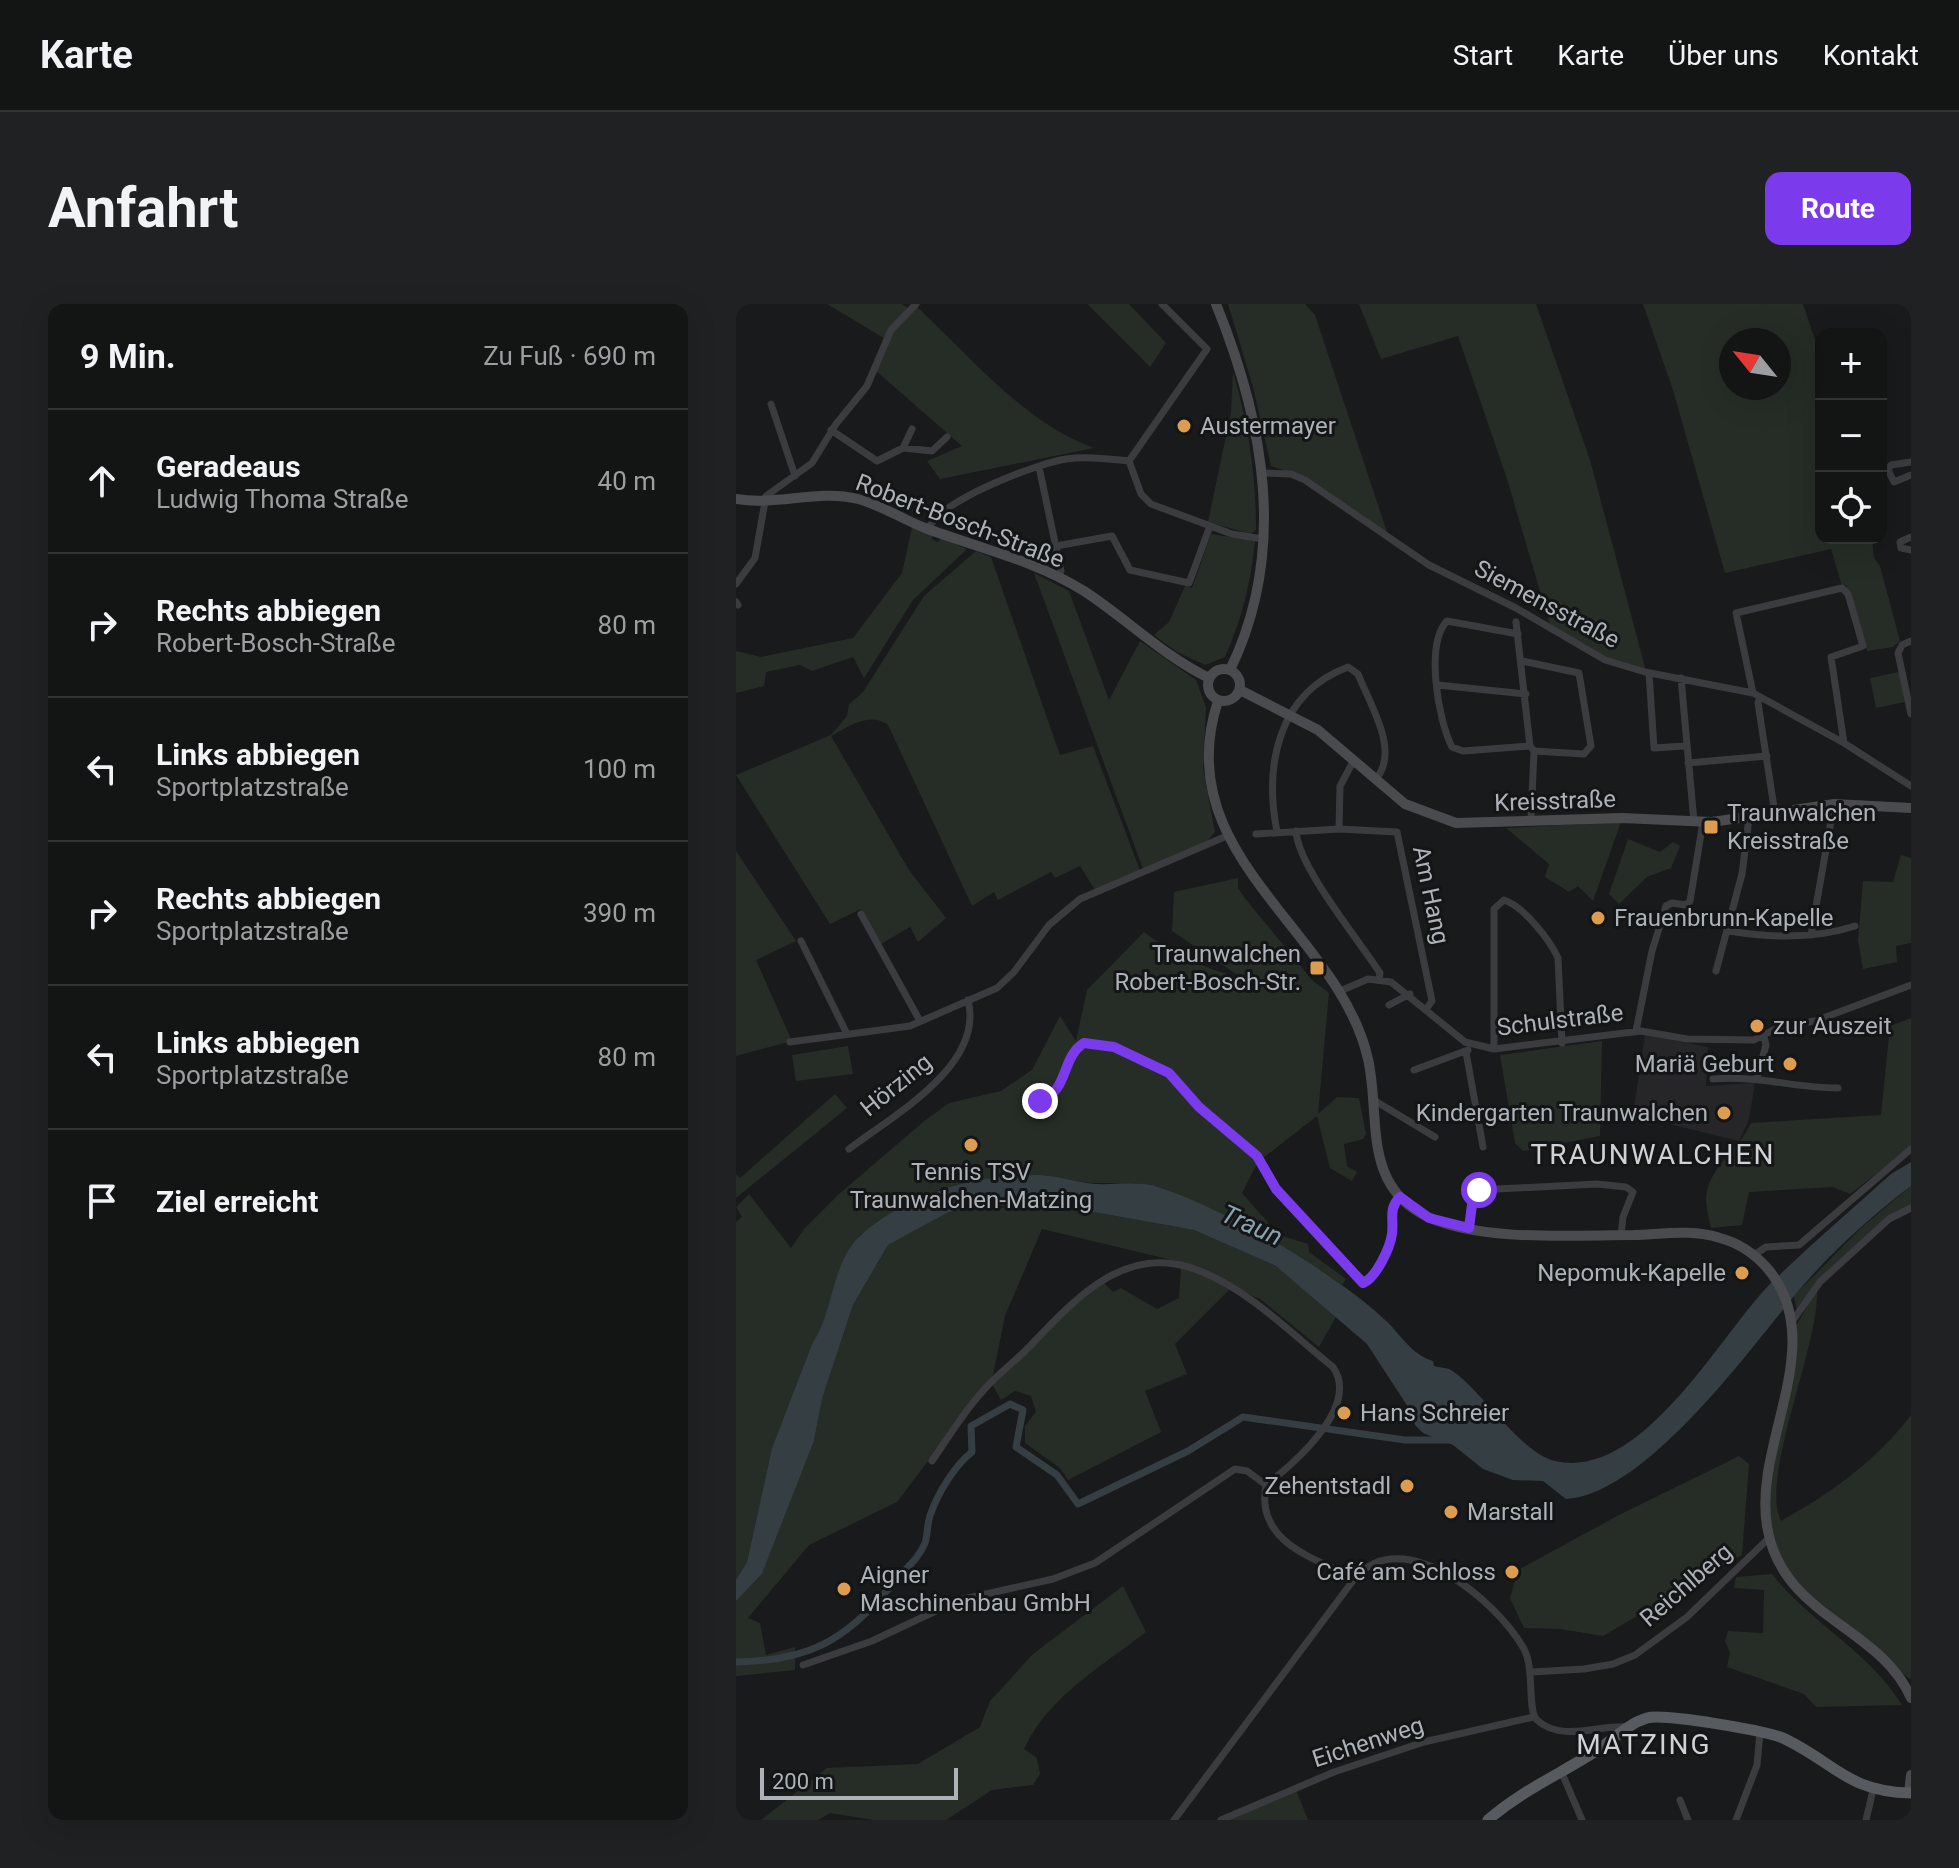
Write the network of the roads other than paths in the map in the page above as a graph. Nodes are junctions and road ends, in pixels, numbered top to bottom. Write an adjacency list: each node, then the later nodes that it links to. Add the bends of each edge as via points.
1 (916, 304): 6 (street, via 891,330 859,397)
2 (1162, 304): 9 (street, via 1207,349)
3 (1216, 304): 12 (main road, via 1248,395)
4 (771, 404): 14 (street)
5 (912, 429): 8 (street)
6 (831, 430): 8 (street, via 872,460 882,461); 14 (street, via 812,463)
7 (947, 437): 8 (street, via 927,452)
8 (903, 448)
9 (1129, 461): 11 (street, via 1090,457); 17 (street, via 1147,501)
10 (1911, 462): 13 (street); 13 (street, via 1888,470 1894,482)
11 (1039, 467): 18 (street, via 944,509); 21 (street)
12 (1264, 473): 20 (main road); 30 (street, Siemensstraße, via 1305,480 1429,565 1605,660)
13 (1911, 473)
14 (795, 476): 16 (street, via 770,491)
15 (736, 499): 16 (main road, Robert-Bosch-Straße)
16 (764, 502): 18 (main road, Robert-Bosch-Straße, via 845,497); 24 (street, via 755,558)
17 (1210, 526): 20 (street); 21 (street, via 1189,583 1130,570 1112,536)
18 (928, 529): 23 (main road, Robert-Bosch-Straße)
19 (1911, 537): 22 (street, via 1900,542 1901,548)
20 (1263, 539): 29 (main road, via 1252,607)
21 (1056, 546): 23 (street)
22 (1911, 550)
23 (1059, 577): 31 (main road, Robert-Bosch-Straße, via 1157,648)
24 (736, 584)
25 (1516, 622): 26 (street)
26 (1518, 634): 28 (street); 33 (street, via 1447,621 1435,648)
27 (1911, 641): 38 (street, via 1898,653)
28 (1522, 661): 35 (street); 43 (street, via 1579,673 1591,746 1584,754)
29 (1230, 670): 31 (main road, via 1215,671); 34 (main road, via 1240,680)
30 (1649, 673): 32 (street, Siemensstraße); 42 (street, via 1654,748)
31 (1209, 678): 37 (main road, via 1209,692)
32 (1681, 678): 36 (street, Siemensstraße); 42 (street)
33 (1438, 685): 35 (street); 43 (street, via 1452,747)
34 (1240, 690): 37 (main road, via 1233,699); 39 (main road, Kreisstraße)
35 (1526, 694): 43 (street)
36 (1757, 695): 41 (street, Siemensstraße); 41 (street, via 1736,613 1842,588 1863,646 1831,657); 44 (street)
37 (1218, 701): 59 (main road, via 1211,766)
38 (1910, 701): 40 (street)
39 (1290, 713): 45 (main road, Kreisstraße); 47 (street, via 1321,679 1355,669 1387,756); 57 (street, via 1273,767)
40 (1911, 714)
41 (1844, 743): 48 (street, Siemensstraße)
42 (1685, 746): 46 (street)
43 (1532, 748): 53 (street)
44 (1767, 756): 46 (street); 51 (street)
45 (1354, 760): 47 (main road, Kreisstraße); 55 (street, via 1340,786)
46 (1688, 763): 54 (street)
47 (1375, 780): 53 (main road, Kreisstraße, via 1405,804 1443,820 1479,824)
48 (1911, 786)
49 (1834, 804): 50 (main road, Kreisstraße); 51 (main road, Kreisstraße); 63 (street)
50 (1911, 808)
51 (1775, 814): 52 (main road, Kreisstraße)
52 (1749, 818): 54 (main road, Kreisstraße); 62 (street)
53 (1531, 819): 54 (main road, Kreisstraße)
54 (1698, 822): 74 (street, via 1690,901 1666,906)
55 (1339, 829): 56 (street, Am Hang); 72 (street, Am Hang, via 1392,830 1398,835 1432,1001)
56 (1296, 831): 57 (street, Am Hang); 66 (street, via 1307,865 1380,973)
57 (1277, 832): 58 (street, Am Hang)
58 (1256, 834)
59 (1229, 835): 68 (main road, via 1260,889); 70 (street, Hörzing, via 1070,906 997,988)
60 (861, 914): 73 (street, Hörzing)
61 (1855, 926): 63 (street)
62 (1729, 931): 63 (street); 65 (street)
63 (1811, 935)
64 (801, 941): 75 (street)
65 (1716, 971)
66 (1379, 979): 68 (street, via 1359,981); 69 (street, Schulstraße)
67 (1911, 985): 76 (street, Schulstraße, via 1815,1021 1779,1027)
68 (1338, 992): 85 (main road, via 1365,1047)
69 (1410, 994): 71 (street); 72 (street, Schulstraße)
70 (968, 1000): 73 (street, Hörzing); 89 (street, Hörzing, via 964,1041 947,1073)
71 (1389, 1005)
72 (1427, 1008): 79 (street, Schulstraße)
73 (920, 1021): 75 (street, Hörzing)
74 (1636, 1031): 76 (street, Schulstraße, via 1698,1039); 78 (street, Schulstraße)
75 (847, 1034): 77 (street, Hörzing)
76 (1764, 1037): 82 (street)
77 (790, 1042)
78 (1562, 1043): 80 (street, Schulstraße); 80 (street, via 1558,958 1504,900 1494,909)
79 (1469, 1049): 80 (street, Schulstraße); 81 (street); 88 (street)
80 (1494, 1049)
81 (1414, 1070)
82 (1757, 1078): 83 (street); 84 (street, via 1797,1087)
83 (1713, 1079)
84 (1838, 1088)
85 (1372, 1099): 87 (street); 91 (main road, via 1377,1156)
86 (1036, 1103): 91 (street, via 1057,1091 1084,1043 1114,1047 1160,1067 1257,1156 1276,1189 1363,1283 1370,1280 1389,1244 1392,1208)
87 (1435, 1137)
88 (1483, 1147)
89 (849, 1149)
90 (1911, 1149): 95 (street, via 1799,1245 1766,1247)
91 (1400, 1197): 93 (main road, via 1429,1218)
92 (1911, 1208): 96 (street, via 1889,1219)
93 (1469, 1228): 94 (main road); 94 (street, via 1473,1197 1483,1189 1597,1184 1633,1192)
94 (1621, 1235): 95 (main road, via 1708,1235)
95 (1754, 1255): 96 (main road, via 1780,1287)
96 (1790, 1317): 99 (main road, via 1790,1370 1764,1489)
97 (932, 1461): 98 (street, via 980,1394 1056,1315 1095,1283 1142,1263 1186,1267 1249,1297 1341,1379 1342,1393 1322,1428)
98 (1266, 1485): 100 (street, via 1264,1511 1274,1530 1289,1545); 101 (street, via 1235,1469 1095,1563 1053,1579 959,1600 872,1641)
99 (1769, 1538): 102 (street, Reichlberg, via 1687,1617 1635,1655 1584,1669); 103 (main road, via 1782,1571 1799,1593 1875,1654)
100 (1355, 1578): 102 (street, via 1364,1568 1391,1560 1420,1560 1436,1567 1471,1592 1512,1633); 113 (street)
101 (803, 1665)
102 (1532, 1672): 104 (street)
103 (1910, 1691)
104 (1533, 1717): 105 (street, via 1552,1728 1586,1733); 114 (street, Eichenweg, via 1424,1742 1334,1772)
105 (1629, 1727): 106 (main road, via 1671,1715); 107 (main road)
106 (1760, 1732): 109 (main road, via 1784,1739); 118 (street, via 1757,1765)
107 (1561, 1771): 112 (main road); 116 (street)
108 (1911, 1775): 110 (main road)
109 (1873, 1790): 110 (main road); 119 (street)
110 (1910, 1793)
111 (1680, 1800): 117 (street)
112 (1501, 1816): 115 (main road)
113 (1174, 1820)
114 (1221, 1820)
115 (1488, 1820)
116 (1582, 1820)
117 (1688, 1820)
118 (1736, 1820)
119 (1866, 1820)

